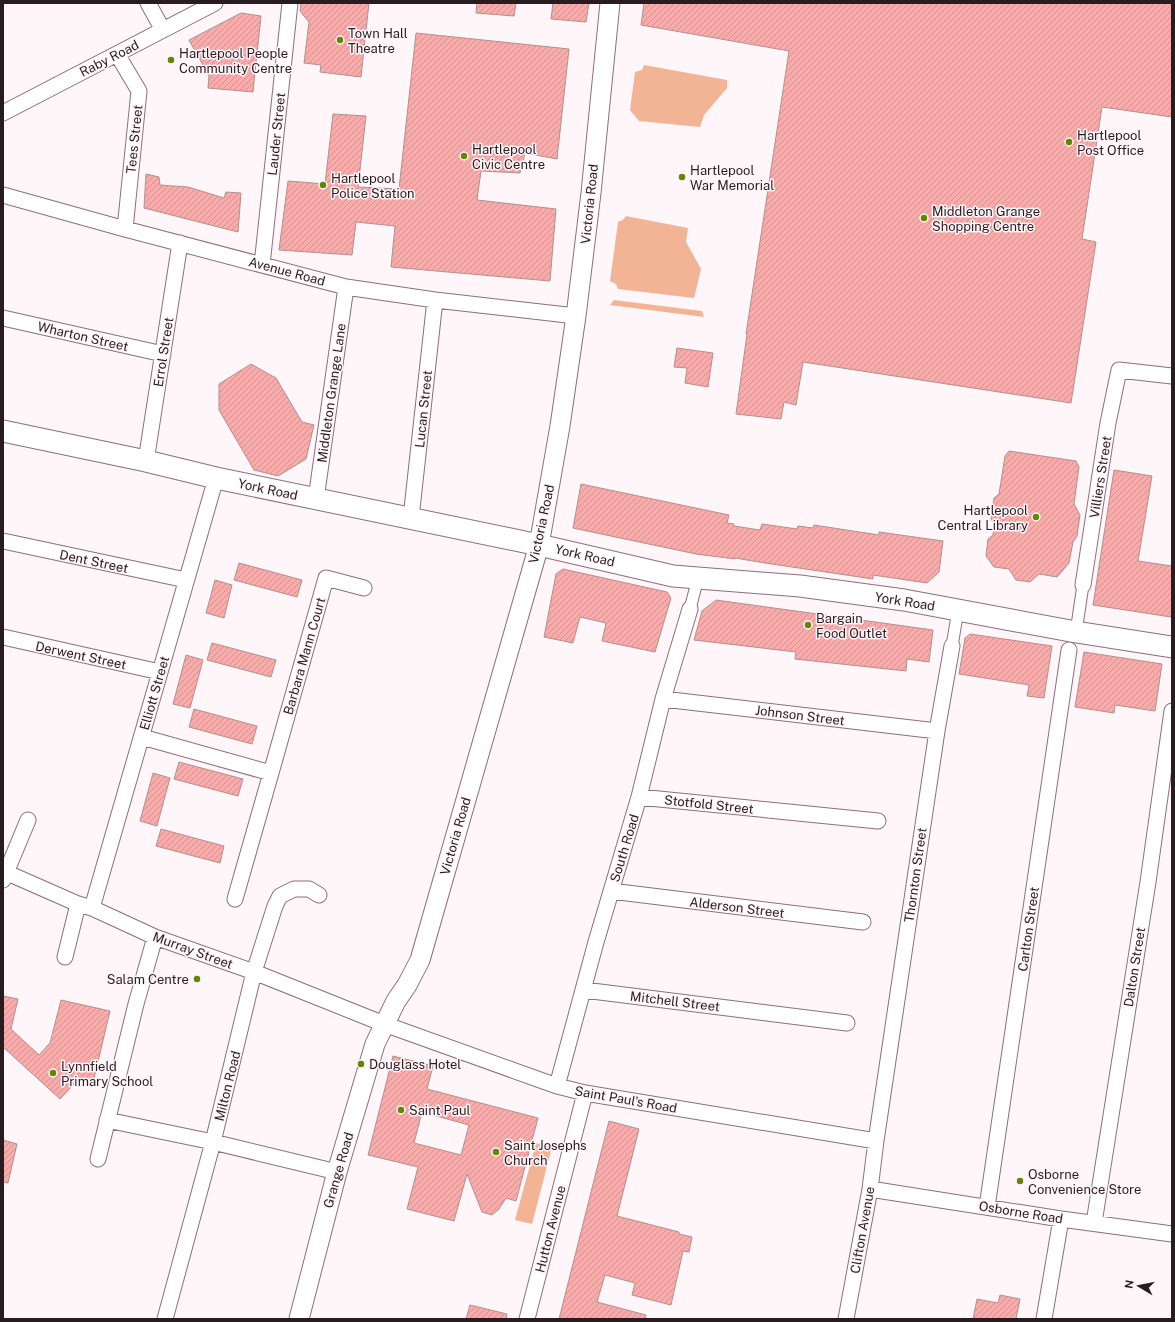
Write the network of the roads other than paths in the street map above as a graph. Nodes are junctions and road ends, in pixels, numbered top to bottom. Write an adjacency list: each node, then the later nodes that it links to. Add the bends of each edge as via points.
1 (148, 3): 5 (street)
2 (215, 3): 5 (street, Raby Road)
3 (290, 3): 11 (street, Lauder Street)
4 (610, 3): 14 (street, Victoria Road)
5 (163, 30): 6 (street, Raby Road)
6 (117, 54): 7 (street, Raby Road); 9 (street, Tees Street, via 139,91)
7 (3, 113)
8 (3, 195): 9 (street, Avenue Road)
9 (125, 229): 10 (street, Avenue Road)
10 (180, 243): 11 (street, Avenue Road); 16 (street, Errol Street)
11 (262, 265): 12 (street, Avenue Road)
12 (346, 287): 13 (street, Avenue Road); 21 (street, Middleton Grange Lane)
13 (435, 300): 14 (street, Avenue Road); 22 (street, Lucan Street)
14 (576, 316): 24 (street, Victoria Road)
15 (3, 318): 16 (street, Wharton Street)
16 (163, 354): 19 (street, Errol Street)
17 (1172, 376): 27 (street, Villiers Street, via 1119,370 1108,423)
18 (3, 431): 19 (main road, York Road)
19 (146, 461): 20 (main road, York Road)
20 (216, 478): 21 (main road, York Road); 26 (street, Elliott Street)
21 (316, 499): 22 (main road, York Road)
22 (411, 518): 24 (main road, York Road)
23 (3, 541): 26 (street, Dent Street)
24 (539, 545): 25 (main road, York Road, via 673,576); 55 (street, Victoria Road, via 420,960)
25 (698, 578): 29 (street); 30 (main road, York Road, via 800,586)
26 (186, 580): 35 (street, Elliott Street)
27 (1083, 586): 32 (street)
28 (364, 588): 40 (street, Barbara Mann Court, via 326,578)
29 (690, 609): 36 (street, South Road)
30 (958, 610): 32 (main road, York Road); 33 (street, Thornton Street)
31 (3, 637): 35 (street, Derwent Street)
32 (1073, 641): 34 (main road, York Road); 64 (street, Carlton Street)
33 (952, 646): 38 (street, Thornton Street)
34 (1172, 646)
35 (160, 672): 39 (street, Elliott Street)
36 (663, 699): 38 (street, Johnson Street); 41 (street, South Road)
37 (1172, 711): 66 (street, Dalton Street, via 1148,882)
38 (937, 731): 59 (street, Thornton Street)
39 (142, 737): 40 (street); 48 (street, Elliott Street)
40 (271, 772): 47 (street, Barbara Mann Court)
41 (639, 797): 43 (street, Stotfold Street); 45 (street, South Road)
42 (28, 820): 44 (street)
43 (878, 821)
44 (4, 874): 48 (street, Murray Street)
45 (611, 891): 49 (street, Alderson Street); 53 (street, South Road)
46 (319, 896): 52 (street, Milton Road, via 303,888 294,889 280,896)
47 (235, 899)
48 (85, 906): 50 (street, Murray Street); 51 (street, Elliott Street)
49 (863, 922)
50 (155, 937): 52 (street, Murray Street); 58 (street)
51 (65, 957)
52 (254, 972): 55 (street, Murray Street); 60 (street, Milton Road)
53 (584, 990): 54 (street, Mitchell Street); 56 (street, South Road)
54 (848, 1023)
55 (384, 1024): 56 (street, Saint Paul's Road); 62 (street, Grange Road, via 375,1044)
56 (557, 1086): 57 (street, Saint Paul's Road)
57 (586, 1093): 59 (street, Saint Paul's Road); 70 (street, Hutton Avenue)
58 (107, 1120): 60 (street); 61 (street)
59 (876, 1141): 63 (street, Clifton Avenue)
60 (213, 1142): 62 (street); 68 (street, Milton Road)
61 (98, 1159)
62 (337, 1172): 69 (street, Grange Road)
63 (870, 1189): 64 (street, Osborne Road); 71 (street, Clifton Avenue)
64 (987, 1207): 65 (street, Osborne Road)
65 (1061, 1219): 66 (street, Osborne Road); 72 (street)
66 (1094, 1223): 67 (street, Osborne Road)
67 (1172, 1234)
68 (166, 1319)
69 (299, 1319)
70 (527, 1319)
71 (846, 1319)
72 (1044, 1319)

